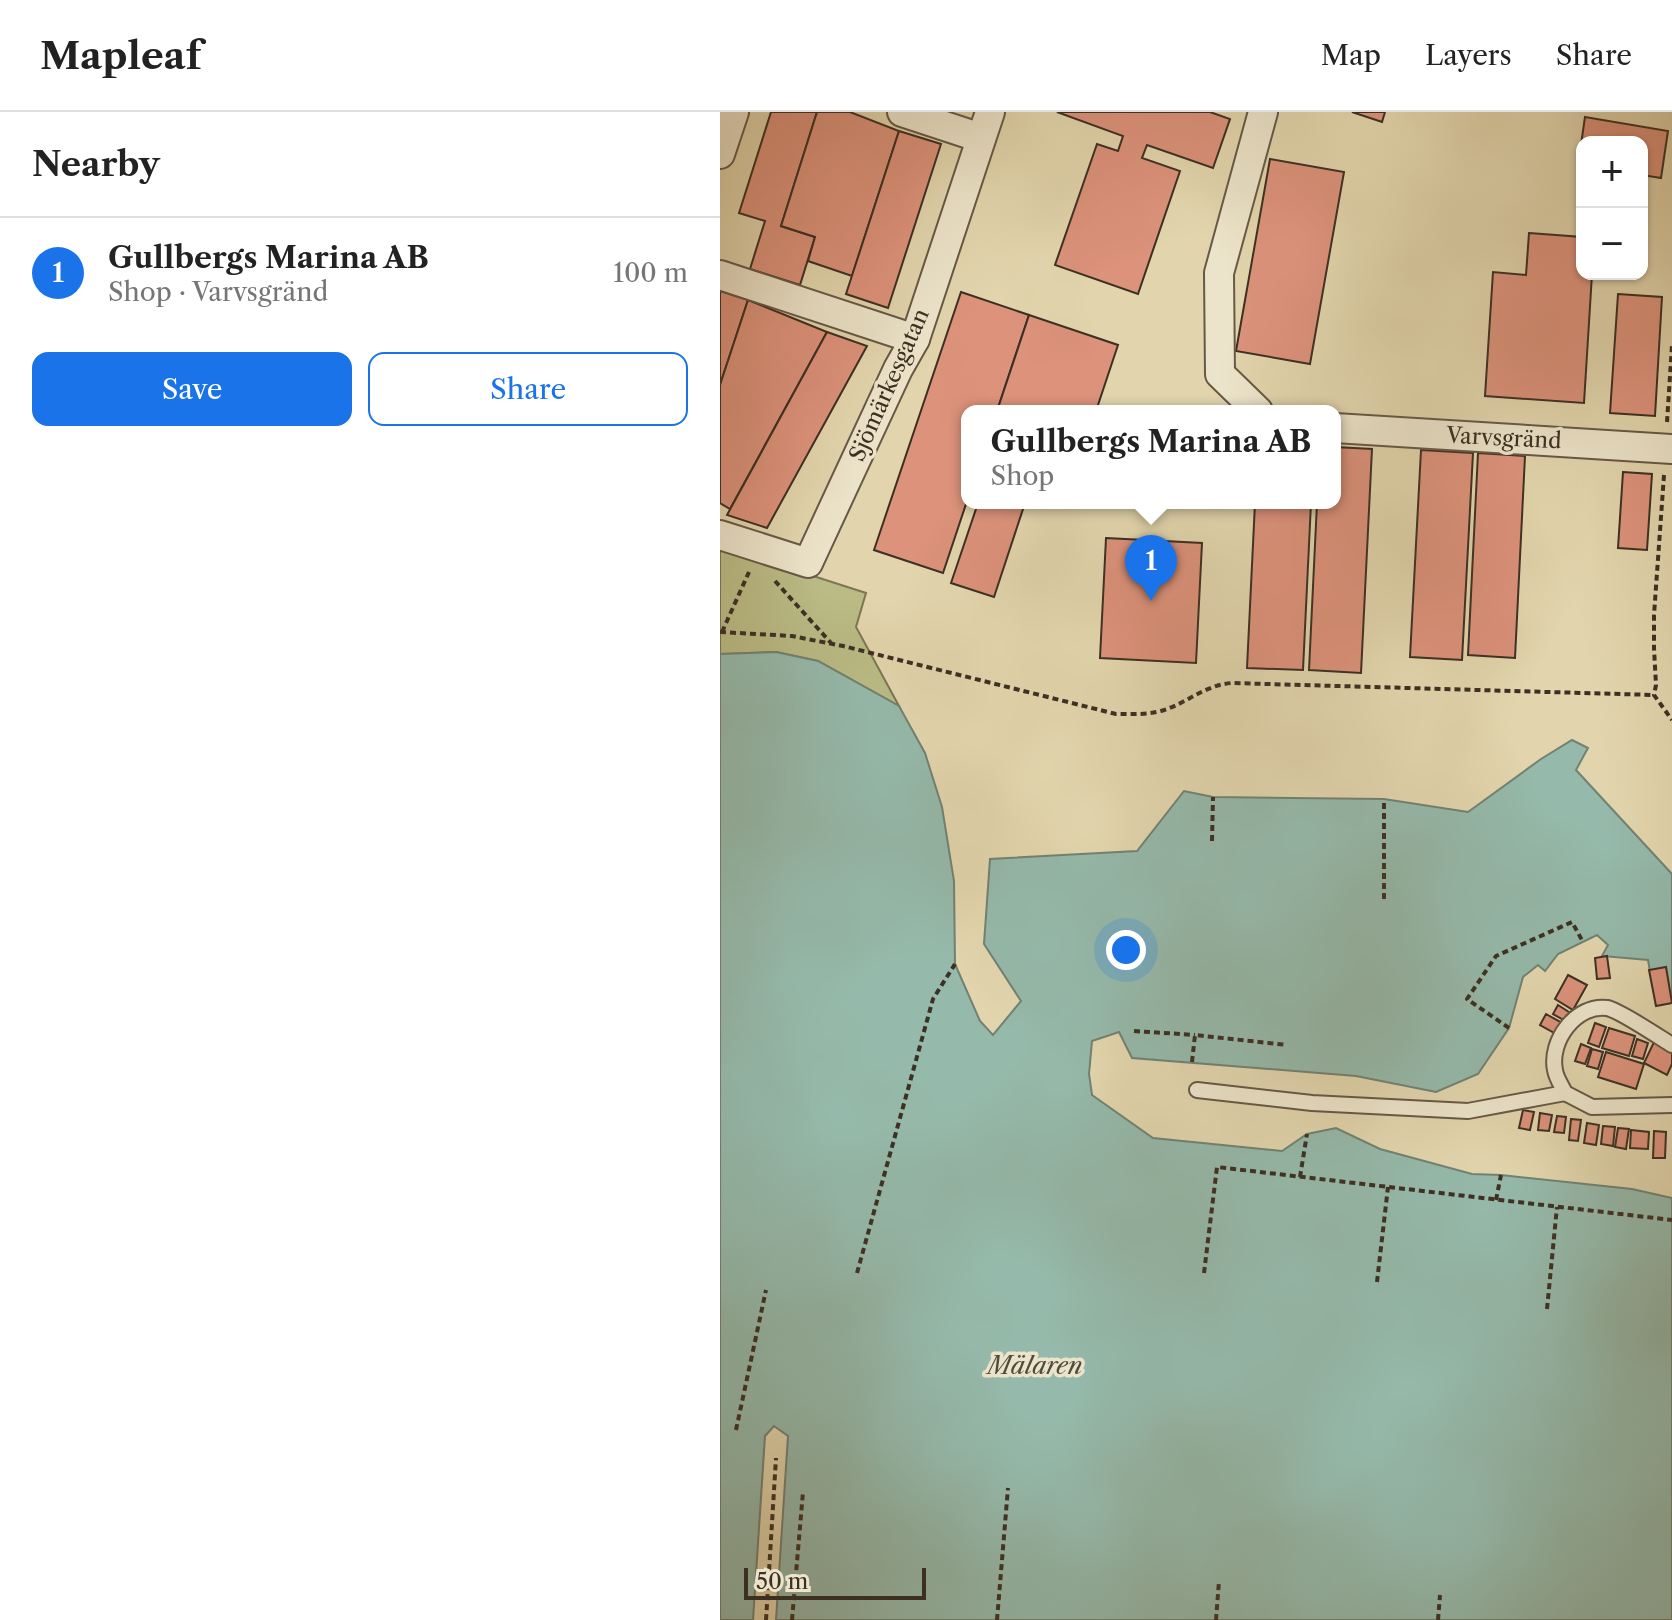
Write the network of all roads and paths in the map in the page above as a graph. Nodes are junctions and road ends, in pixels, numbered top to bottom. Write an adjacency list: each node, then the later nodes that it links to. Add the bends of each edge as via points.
1 (734, 112): 5 (street)
2 (902, 112): 4 (street)
3 (1263, 112): 9 (street, via 1219,273 1220,374)
4 (985, 125): 7 (street, Sjömärkesgatan)
5 (720, 154)
6 (720, 275): 7 (street)
7 (915, 339): 13 (street, Sjömärkesgatan, via 808,563)
8 (1672, 345): 11 (path)
9 (1252, 405)
10 (1341, 428): 11 (street, Varvsgränd)
11 (1669, 448): 17 (path, via 1654,615)
12 (720, 535): 13 (street)
13 (759, 548): 15 (path)
14 (774, 579): 16 (path)
15 (721, 632): 16 (path)
16 (832, 644): 17 (path, via 1116,714 1163,710 1232,683)
17 (1654, 695): 18 (path)
18 (1672, 720)
19 (1213, 797): 21 (path)
20 (1384, 799): 22 (path)
21 (1212, 841)
22 (1384, 899)
23 (1583, 942): 25 (path, via 1572,922 1496,956 1467,999)
24 (955, 964): 41 (path, via 933,999)
25 (1509, 1028)
26 (1134, 1031): 27 (path)
27 (1195, 1035): 28 (path); 30 (path)
28 (1287, 1045)
29 (1672, 1045): 32 (lane, via 1610,1008 1592,1008 1556,1042 1555,1070)
30 (1192, 1062)
31 (1197, 1090): 32 (lane, via 1312,1103 1468,1111)
32 (1565, 1093): 33 (lane, via 1592,1107)
33 (1672, 1105)
34 (1307, 1134): 36 (path)
35 (1501, 1175): 38 (path)
36 (1300, 1177): 37 (path); 42 (path, via 1217,1167)
37 (1388, 1187): 38 (path); 43 (path)
38 (1496, 1200): 39 (path)
39 (1557, 1207): 40 (path); 45 (path)
40 (1672, 1220)
41 (857, 1273)
42 (1204, 1273)
43 (1377, 1282)
44 (766, 1290): 46 (path)
45 (1547, 1309)
46 (736, 1430)
47 (776, 1458): 52 (path)
48 (1008, 1488): 54 (path)
49 (803, 1492): 53 (path)
50 (1219, 1581): 55 (path)
51 (1440, 1595): 56 (path)
52 (766, 1620)
53 (792, 1620)
54 (997, 1620)
55 (1216, 1620)
56 (1438, 1620)

